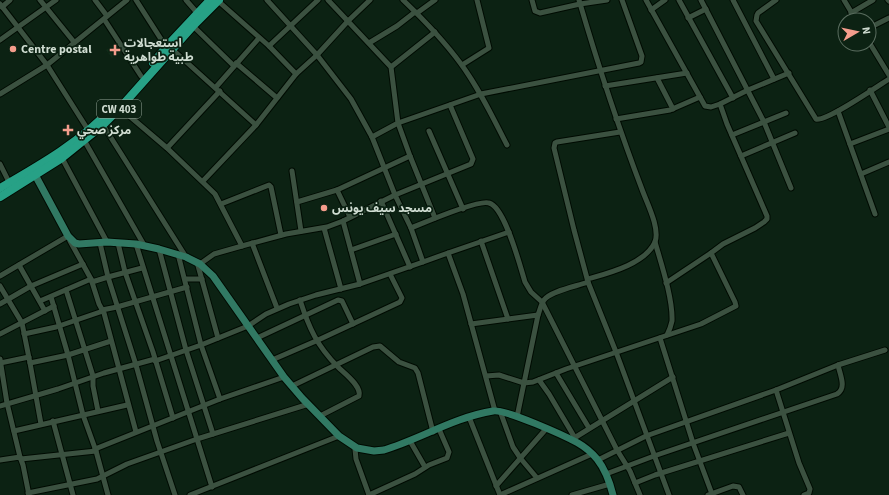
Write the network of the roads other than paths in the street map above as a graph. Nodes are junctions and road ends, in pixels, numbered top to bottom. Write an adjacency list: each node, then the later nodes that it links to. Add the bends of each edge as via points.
1 (10, 0): 28 (street)
2 (40, 0): 29 (street)
3 (56, 0): 29 (street)
4 (95, 0): 36 (street)
5 (127, 0): 36 (street)
6 (136, 0): 50 (street)
7 (186, 0): 35 (street)
8 (216, 0): 35 (main road, CW 403); 45 (street)
9 (267, 0): 42 (street)
10 (318, 0): 42 (street)
11 (328, 0): 39 (street)
12 (370, 0): 39 (street)
13 (403, 0): 32 (street)
14 (435, 0): 32 (street)
15 (477, 0): 55 (street, via 489,48)
16 (532, 0): 27 (street, via 534,11 540,13)
17 (607, 0): 27 (street)
18 (622, 0): 57 (street, via 642,59 639,63)
19 (646, 0): 31 (street)
20 (665, 0): 31 (street)
21 (679, 0): 37 (street)
22 (701, 0): 30 (street)
23 (733, 0): 64 (street)
24 (844, 0): 33 (street)
25 (873, 0): 34 (street)
26 (774, 1): 60 (street, via 756,15 756,20)
27 (579, 2): 57 (street)
28 (1, 5): 43 (street)
29 (47, 7): 43 (street); 47 (street)
30 (706, 9): 37 (street); 68 (street)
31 (651, 10): 59 (street)
32 (416, 12): 44 (street); 48 (street)
33 (850, 12)
34 (853, 12)
35 (199, 15): 41 (main road, CW 403); 50 (main road, CW 403)
36 (105, 17): 47 (street); 62 (street)
37 (688, 18): 74 (street)
38 (889, 18): 40 (street)
39 (348, 21): 48 (street); 52 (street)
40 (877, 24)
41 (193, 26): 50 (main road, CW 403); 53 (street)
42 (291, 26): 49 (street); 52 (street)
43 (17, 27): 46 (street); 54 (street)
44 (435, 32): 55 (street); 56 (street)
45 (259, 38): 49 (street); 53 (street)
46 (0, 40)
47 (74, 42): 54 (street)
48 (369, 43): 56 (street)
49 (269, 46): 58 (street)
50 (169, 48): 62 (main road, CW 403); 67 (street); 77 (main road, CW 403)
51 (875, 52): 61 (street)
52 (317, 55): 58 (street); 93 (street, via 351,99)
53 (235, 64): 67 (street); 73 (street)
54 (47, 65): 70 (street); 91 (street)
55 (462, 65): 71 (street)
56 (392, 67): 84 (street)
57 (600, 71): 66 (street); 71 (street)
58 (296, 74): 73 (street)
59 (687, 74): 63 (street); 72 (street)
60 (789, 74): 64 (street); 79 (street, via 816,119 823,119)
61 (889, 74)
62 (141, 76): 91 (main road, CW 403)
63 (657, 78): 66 (street); 78 (street)
64 (774, 79): 68 (street)
65 (889, 79): 69 (street)
66 (605, 86): 82 (street)
67 (218, 89): 86 (street); 97 (street)
68 (748, 90): 74 (street); 83 (street)
69 (870, 90): 79 (street); 81 (street)
70 (0, 94)
71 (481, 94): 76 (street); 96 (street)
72 (700, 97): 75 (street, via 707,107); 78 (street)
73 (277, 98): 86 (street)
74 (732, 98): 75 (street)
75 (720, 104): 92 (street)
76 (450, 105): 84 (street); 106 (street, via 473,162)
77 (120, 108): 85 (main road, CW 403); 97 (street)
78 (673, 109): 82 (street)
79 (838, 111): 95 (street)
80 (786, 113): 83 (street)
81 (887, 117): 87 (street)
82 (616, 119): 89 (street)
83 (764, 122): 92 (street); 94 (street)
84 (398, 123): 93 (street); 98 (street)
85 (103, 125): 91 (main road, CW 403); 144 (street)
86 (256, 125): 108 (street)
87 (889, 128): 95 (street)
88 (428, 131): 106 (street)
89 (620, 132): 132 (street, via 655,224); 157 (street, via 557,142 554,145)
90 (795, 133): 94 (street)
91 (88, 135): 100 (main road, CW 403); 104 (main road, CW 403); 137 (street)
92 (732, 135): 99 (street)
93 (372, 137): 103 (street)
94 (773, 143): 99 (street); 112 (street)
95 (850, 144): 107 (street)
96 (507, 145)
97 (167, 148): 108 (street)
98 (410, 156): 103 (street); 110 (street)
99 (741, 156): 142 (street, via 765,210 766,219)
100 (62, 158): 104 (main road, CW 403); 133 (street)
101 (889, 162): 107 (street)
102 (0, 164): 109 (street)
103 (384, 168): 113 (street); 114 (street)
104 (34, 172): 109 (main road, CW 403); 115 (main road, CW 403); 130 (street)
105 (292, 172): 117 (street)
106 (448, 174): 110 (street); 119 (street)
107 (861, 174): 120 (street)
108 (203, 181): 118 (street)
109 (9, 182): 111 (main road, CW 403)
110 (421, 184): 114 (street); 122 (street)
111 (0, 188)
112 (791, 188)
113 (337, 190): 117 (street); 121 (street)
114 (395, 194): 116 (street); 125 (street)
115 (0, 197)
116 (381, 201): 121 (street); 128 (street)
117 (298, 202): 126 (street)
118 (221, 204): 129 (street, via 269,185); 138 (street)
119 (463, 209): 122 (street); 127 (street, via 483,202 491,203 503,216)
120 (875, 214)
121 (350, 217): 123 (street)
122 (435, 218): 125 (street)
123 (344, 221): 124 (street); 140 (street)
124 (324, 228): 126 (street); 164 (street)
125 (411, 228): 145 (street)
126 (301, 231): 129 (street)
127 (509, 232): 131 (street); 173 (street, via 525,282)
128 (396, 234): 140 (street); 149 (street)
129 (281, 235): 135 (street)
130 (68, 237): 133 (street, via 79,244); 147 (street); 148 (street)
131 (481, 241): 141 (street); 182 (street)
132 (655, 242): 157 (street, via 629,266); 159 (street)
133 (103, 243): 134 (street); 154 (street)
134 (118, 243): 136 (street); 151 (street)
135 (252, 243): 138 (street); 177 (street)
136 (136, 244): 137 (street); 150 (street)
137 (144, 245): 139 (street)
138 (242, 246): 146 (street, via 214,254)
139 (159, 249): 143 (street); 166 (street)
140 (351, 250): 160 (street)
141 (448, 253): 145 (street); 186 (street)
142 (711, 253): 159 (street); 191 (street, via 736,306 701,324)
143 (178, 254): 144 (street); 155 (street)
144 (186, 257): 146 (street)
145 (423, 262): 149 (street)
146 (199, 263): 156 (street); 188 (street, via 213,276)
147 (83, 264): 158 (street); 162 (street)
148 (20, 265): 153 (street); 162 (street)
149 (410, 267): 152 (street)
150 (142, 268): 151 (street); 167 (street)
151 (125, 272): 154 (street); 172 (street)
152 (390, 274): 160 (street); 185 (street, via 402,298 400,302)
153 (0, 276)
154 (108, 277): 158 (street); 176 (street)
155 (185, 279): 156 (street); 163 (street)
156 (202, 279): 192 (street)
157 (588, 280): 173 (street, via 552,294); 201 (street)
158 (92, 281): 165 (street); 178 (street)
159 (666, 283): 191 (street, via 672,317)
160 (360, 284): 164 (street)
161 (0, 286): 169 (street)
162 (31, 286): 169 (street); 171 (street)
163 (187, 287): 166 (street); 197 (street)
164 (341, 289): 170 (street)
165 (66, 290): 168 (street); 183 (street)
166 (170, 292): 167 (street); 199 (street)
167 (152, 296): 172 (street); 203 (street)
168 (51, 297): 171 (street); 175 (street)
169 (8, 300): 174 (street); 184 (street)
170 (300, 300): 177 (street); 180 (street)
171 (40, 301): 179 (street)
172 (136, 301): 176 (street); 205 (street)
173 (542, 302): 181 (street); 212 (street)
174 (0, 304)
175 (54, 306): 179 (street); 187 (street)
176 (117, 307): 178 (street); 209 (street)
177 (277, 308): 188 (street)
178 (102, 310): 183 (street); 195 (street)
179 (44, 311): 184 (street)
180 (305, 315): 185 (street, via 340,300); 193 (street); 196 (street)
181 (538, 315): 182 (street); 221 (street)
182 (508, 319): 186 (street)
183 (75, 320): 187 (street); 198 (street)
184 (22, 323): 189 (street); 190 (street)
185 (353, 324): 196 (street)
186 (471, 324): 216 (street)
187 (60, 325): 190 (street); 202 (street)
188 (248, 326): 192 (street); 193 (street)
189 (0, 334)
190 (24, 334): 204 (street)
191 (667, 336): 194 (street)
192 (218, 338): 197 (street)
193 (257, 338): 206 (street)
194 (660, 338): 201 (street); 218 (street)
195 (111, 341): 198 (street); 213 (street)
196 (316, 341): 206 (street); 210 (street)
197 (202, 345): 199 (street); 225 (street)
198 (85, 350): 202 (street); 215 (street)
199 (186, 350): 203 (street); 231 (street)
200 (885, 350): 211 (street)
201 (616, 352): 212 (street); 226 (street)
202 (68, 355): 208 (street); 220 (street)
203 (171, 355): 205 (street); 235 (street)
204 (29, 357): 207 (street); 208 (street)
205 (155, 360): 209 (street); 240 (street)
206 (272, 360): 217 (street)
207 (0, 362): 227 (street)
208 (30, 362): 224 (street)
209 (136, 365): 213 (street); 245 (street)
210 (336, 365): 222 (street); 237 (street, via 357,386 360,394); 248 (street, via 378,346 399,362 415,368)
211 (838, 365): 223 (street); 234 (street, via 843,385 840,392)
212 (574, 366): 214 (street); 241 (street)
213 (118, 369): 215 (street); 229 (street)
214 (556, 373): 219 (street); 246 (street)
215 (93, 376): 220 (street); 232 (street)
216 (486, 376): 221 (street, via 498,375); 233 (street)
217 (284, 377): 222 (street); 225 (street)
218 (673, 377): 226 (street); 243 (street)
219 (539, 380): 221 (street); 256 (street)
220 (75, 383): 224 (street); 236 (street)
221 (524, 383): 239 (street)
222 (292, 386): 228 (street)
223 (776, 390): 234 (street); 243 (street)
224 (35, 396): 227 (street); 244 (street)
225 (220, 399): 231 (street)
226 (634, 400): 241 (street); 254 (street)
227 (7, 403): 230 (street); 249 (street)
228 (309, 404): 237 (street); 252 (street)
229 (127, 405): 232 (street); 250 (street)
230 (0, 406)
231 (204, 406): 235 (street); 252 (street)
232 (98, 411): 236 (street)
233 (498, 411): 238 (street); 239 (street); 267 (street)
234 (782, 412): 251 (street); 258 (street)
235 (188, 413): 240 (street); 255 (street)
236 (83, 415): 242 (street); 260 (street)
237 (320, 416): 253 (street)
238 (469, 417): 248 (street); 279 (street)
239 (517, 417): 247 (street)
240 (173, 418): 245 (street)
241 (603, 420): 246 (street); 261 (street)
242 (53, 421): 244 (street); 263 (street)
243 (686, 421): 254 (street); 258 (street)
244 (40, 424): 249 (street)
245 (153, 426): 250 (street); 262 (street)
246 (589, 428): 256 (street)
247 (546, 429): 256 (street); 267 (street)
248 (436, 430): 257 (street); 271 (street, via 449,452 449,457)
249 (14, 431): 266 (street)
250 (136, 432): 260 (street)
251 (789, 433): 269 (street); 294 (street, via 810,489)
252 (213, 434): 255 (street)
253 (339, 436): 259 (street); 280 (street)
254 (646, 436): 261 (street); 264 (street)
255 (197, 439): 262 (street); 280 (street)
256 (573, 439): 265 (street)
257 (410, 441): 259 (street, via 384,450); 271 (street)
258 (693, 443): 264 (street); 269 (street)
259 (357, 448): 287 (street, via 356,459)
260 (96, 450): 263 (street); 274 (street)
261 (617, 450): 265 (street); 270 (street)
262 (161, 452): 274 (street); 285 (street)
263 (62, 455): 266 (street); 277 (street)
264 (654, 456): 270 (street); 273 (street)
265 (595, 457): 272 (street); 275 (street)
266 (20, 458): 268 (street); 281 (street)
267 (521, 459): 275 (street); 279 (street)
268 (0, 460)
269 (700, 461): 273 (street); 282 (street)
270 (626, 466): 272 (street); 276 (street)
271 (425, 467): 287 (street)
272 (606, 474): 278 (street)
273 (661, 474): 276 (street); 292 (street)
274 (103, 476): 277 (street); 284 (street)
275 (537, 478): 288 (street)
276 (635, 483): 291 (street)
277 (71, 484): 281 (street); 283 (street)
278 (610, 484): 289 (street); 290 (street)
279 (496, 486): 288 (street)
280 (212, 487): 286 (street)
281 (29, 494)
282 (710, 494): 293 (street, via 737,486)
283 (73, 495)
284 (108, 495)
285 (175, 495)
286 (190, 495)
287 (369, 495)
288 (500, 495)
289 (572, 495)
290 (613, 495)
291 (640, 495)
292 (669, 495)
293 (744, 495)
294 (804, 495)

